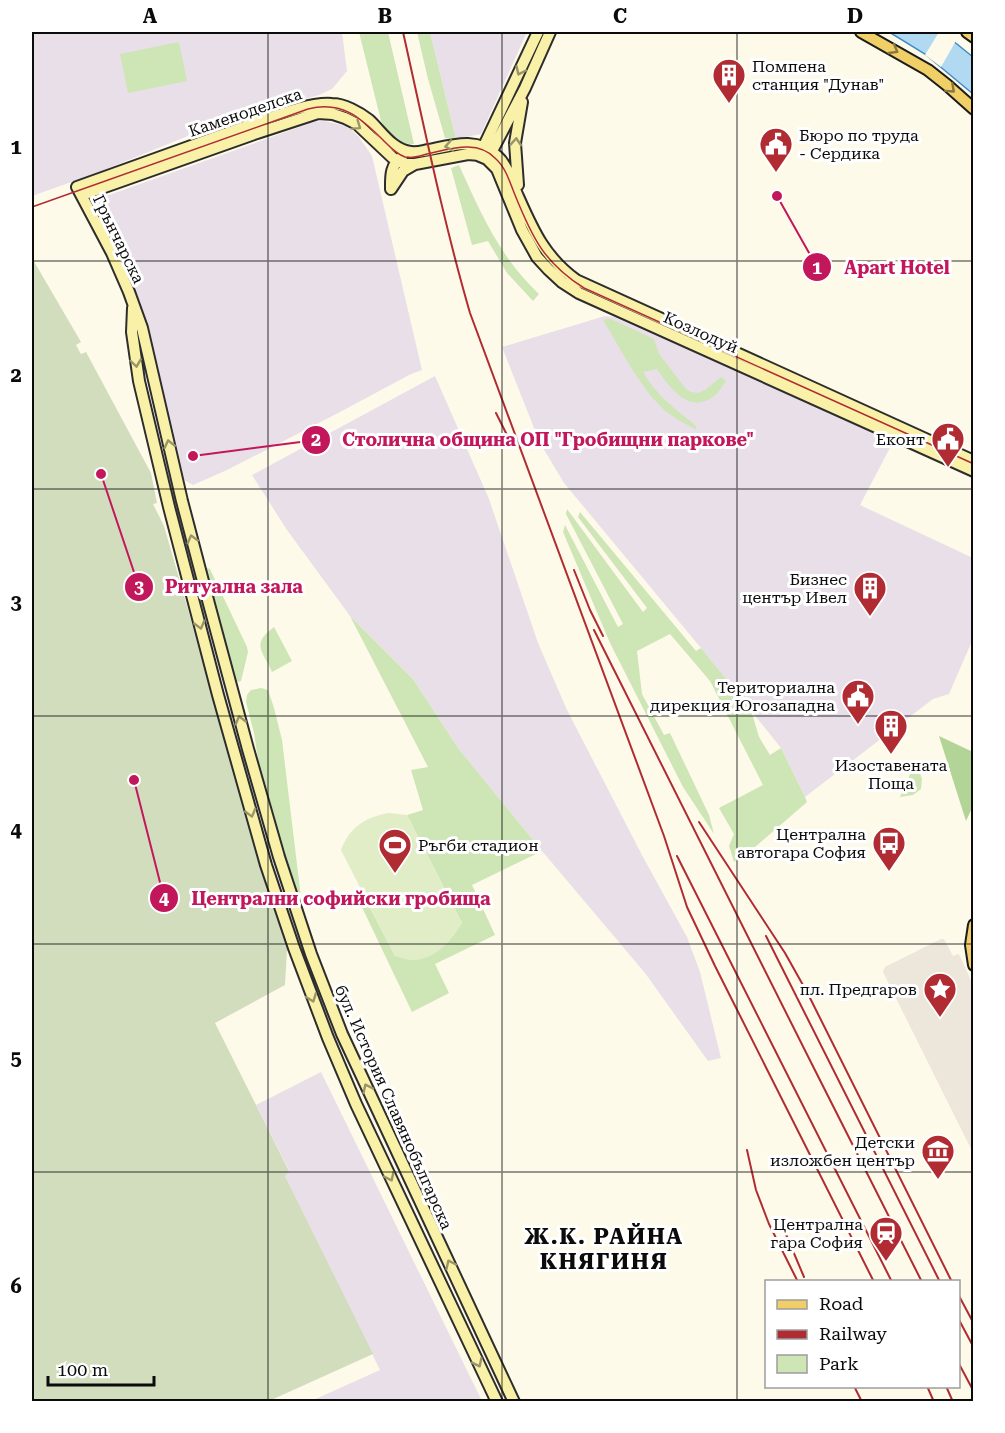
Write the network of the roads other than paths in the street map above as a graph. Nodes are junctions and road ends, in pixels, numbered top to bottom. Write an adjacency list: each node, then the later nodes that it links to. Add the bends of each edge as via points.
1 (538, 32): 8 (main road, one-way to 8)
2 (550, 32): 6 (main road)
3 (861, 32): 7 (main road, one-way to 7, via 928,70)
4 (968, 32): 5 (main road)
5 (974, 37)
6 (525, 88): 8 (main road); 12 (main road, one-way to 6, via 515,143)
7 (974, 109)
8 (484, 151): 9 (main road, via 463,143); 12 (main road, Козлодуй, via 504,163); 15 (main road, Козлодуй, via 499,174 537,257 562,282)
9 (414, 158): 10 (main road); 10 (main road, via 391,189); 11 (main road, Каменоделска, via 397,148 360,113 333,104 316,105 262,121)
10 (397, 160): 11 (main road, Каменоделска, one-way to 10, via 318,113 333,114 357,124)
11 (80, 191): 13 (main road, Грънчарска)
12 (519, 197): 14 (main road, Козлодуй, via 542,247 576,280)
13 (133, 305): 16 (main road, бул. История Славянобългарска, one-way to 13, via 182,501 145,337); 17 (main road, бул. История Славянобългарска, one-way to 17, via 132,332 139,381)
14 (974, 461)
15 (974, 471)
16 (232, 692): 17 (main road); 21 (main road, бул. История Славянобългарска, one-way to 16, via 342,1034 297,916)
17 (218, 695): 20 (main road, бул. История Славянобългарска, one-way to 20, via 266,866 328,1038)
18 (974, 925): 19 (main road)
19 (974, 964)
20 (497, 1401)
21 (514, 1401)

